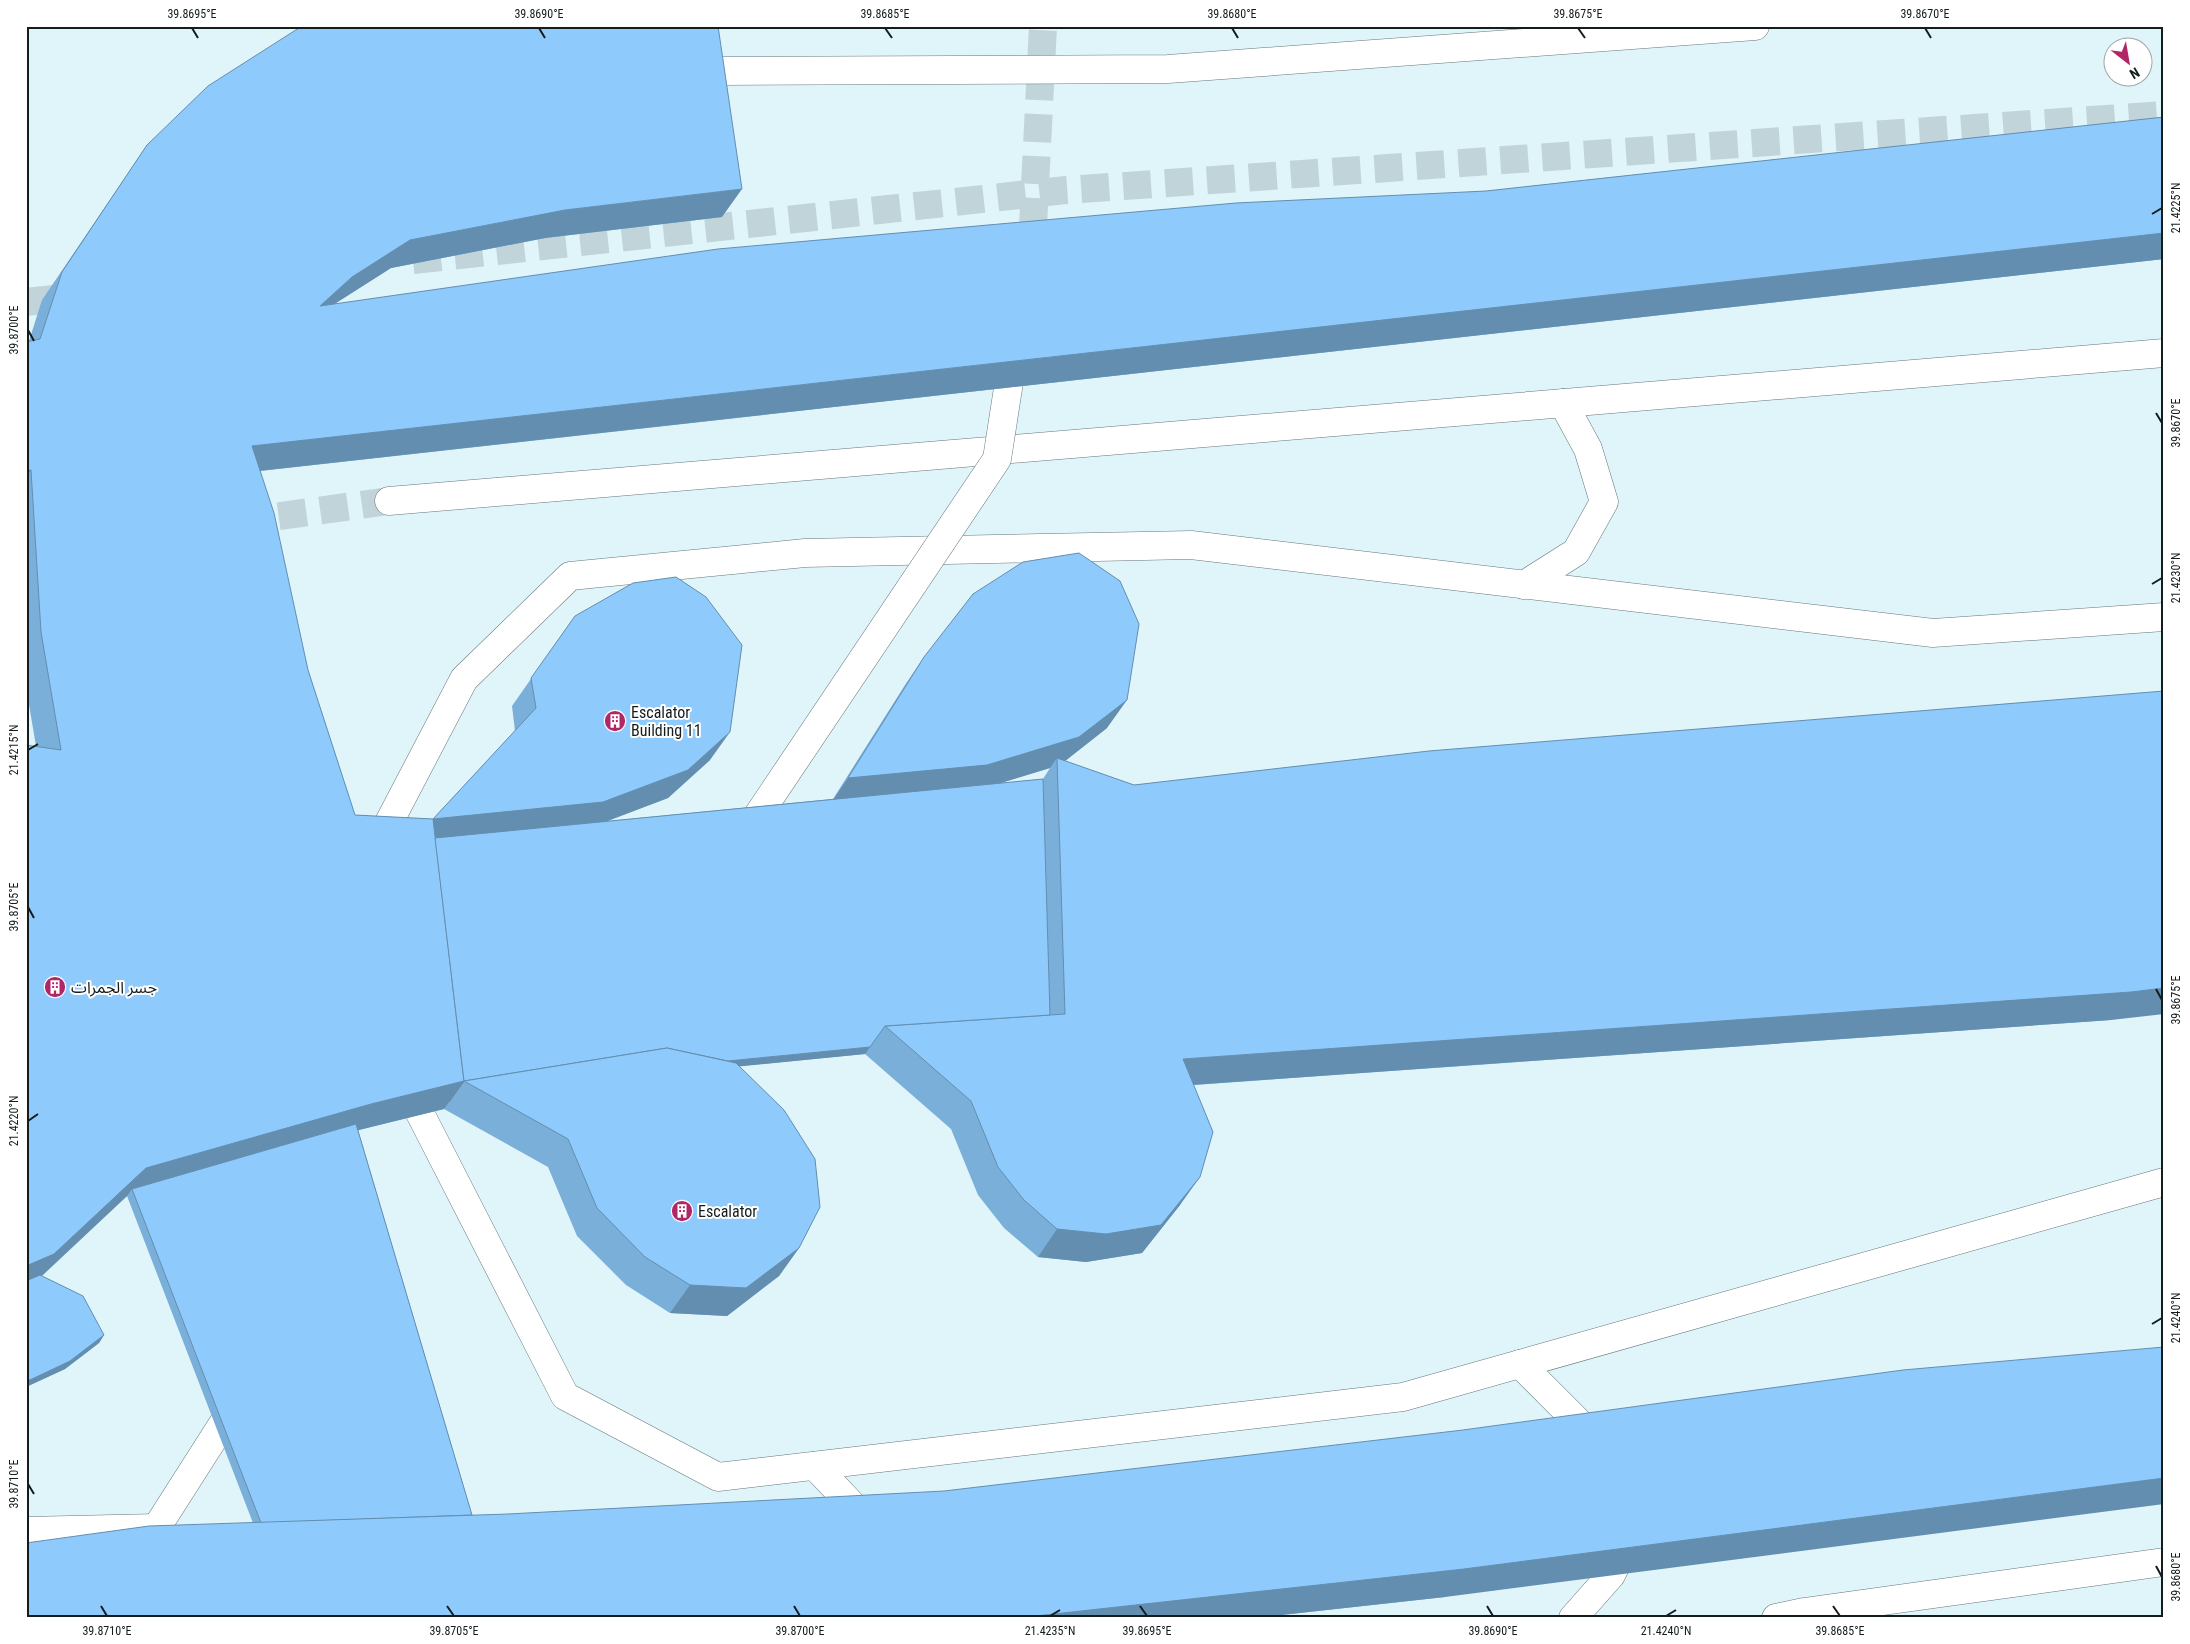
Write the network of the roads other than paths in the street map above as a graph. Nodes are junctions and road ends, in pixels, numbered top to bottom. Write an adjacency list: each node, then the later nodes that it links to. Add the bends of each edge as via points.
1 (1755, 26): 2 (street, via 1168,69 721,71)
2 (692, 77)
3 (1018, 324): 9 (street, bridge, via 997,460)
4 (2164, 353): 5 (street)
5 (1563, 403): 6 (street); 7 (street, via 1588,450 1604,502 1576,552)
6 (389, 501)
7 (1524, 585): 8 (street, via 1933,634); 10 (street, via 1192,546 805,553 570,576 464,679)
8 (2164, 617)
9 (729, 859)
10 (364, 871)
11 (392, 1058): 16 (street, via 565,1396 718,1477)
12 (2164, 1182): 13 (street)
13 (1520, 1364): 15 (street); 16 (street, via 1403,1397)
14 (252, 1378): 18 (street)
15 (1616, 1459)
16 (815, 1466): 20 (street)
17 (1639, 1518): 23 (street, via 1611,1576)
18 (156, 1528): 19 (street); 22 (street)
19 (26, 1531)
20 (887, 1541)
21 (2164, 1562): 24 (street)
22 (99, 1618)
23 (1573, 1618)
24 (1776, 1618)

